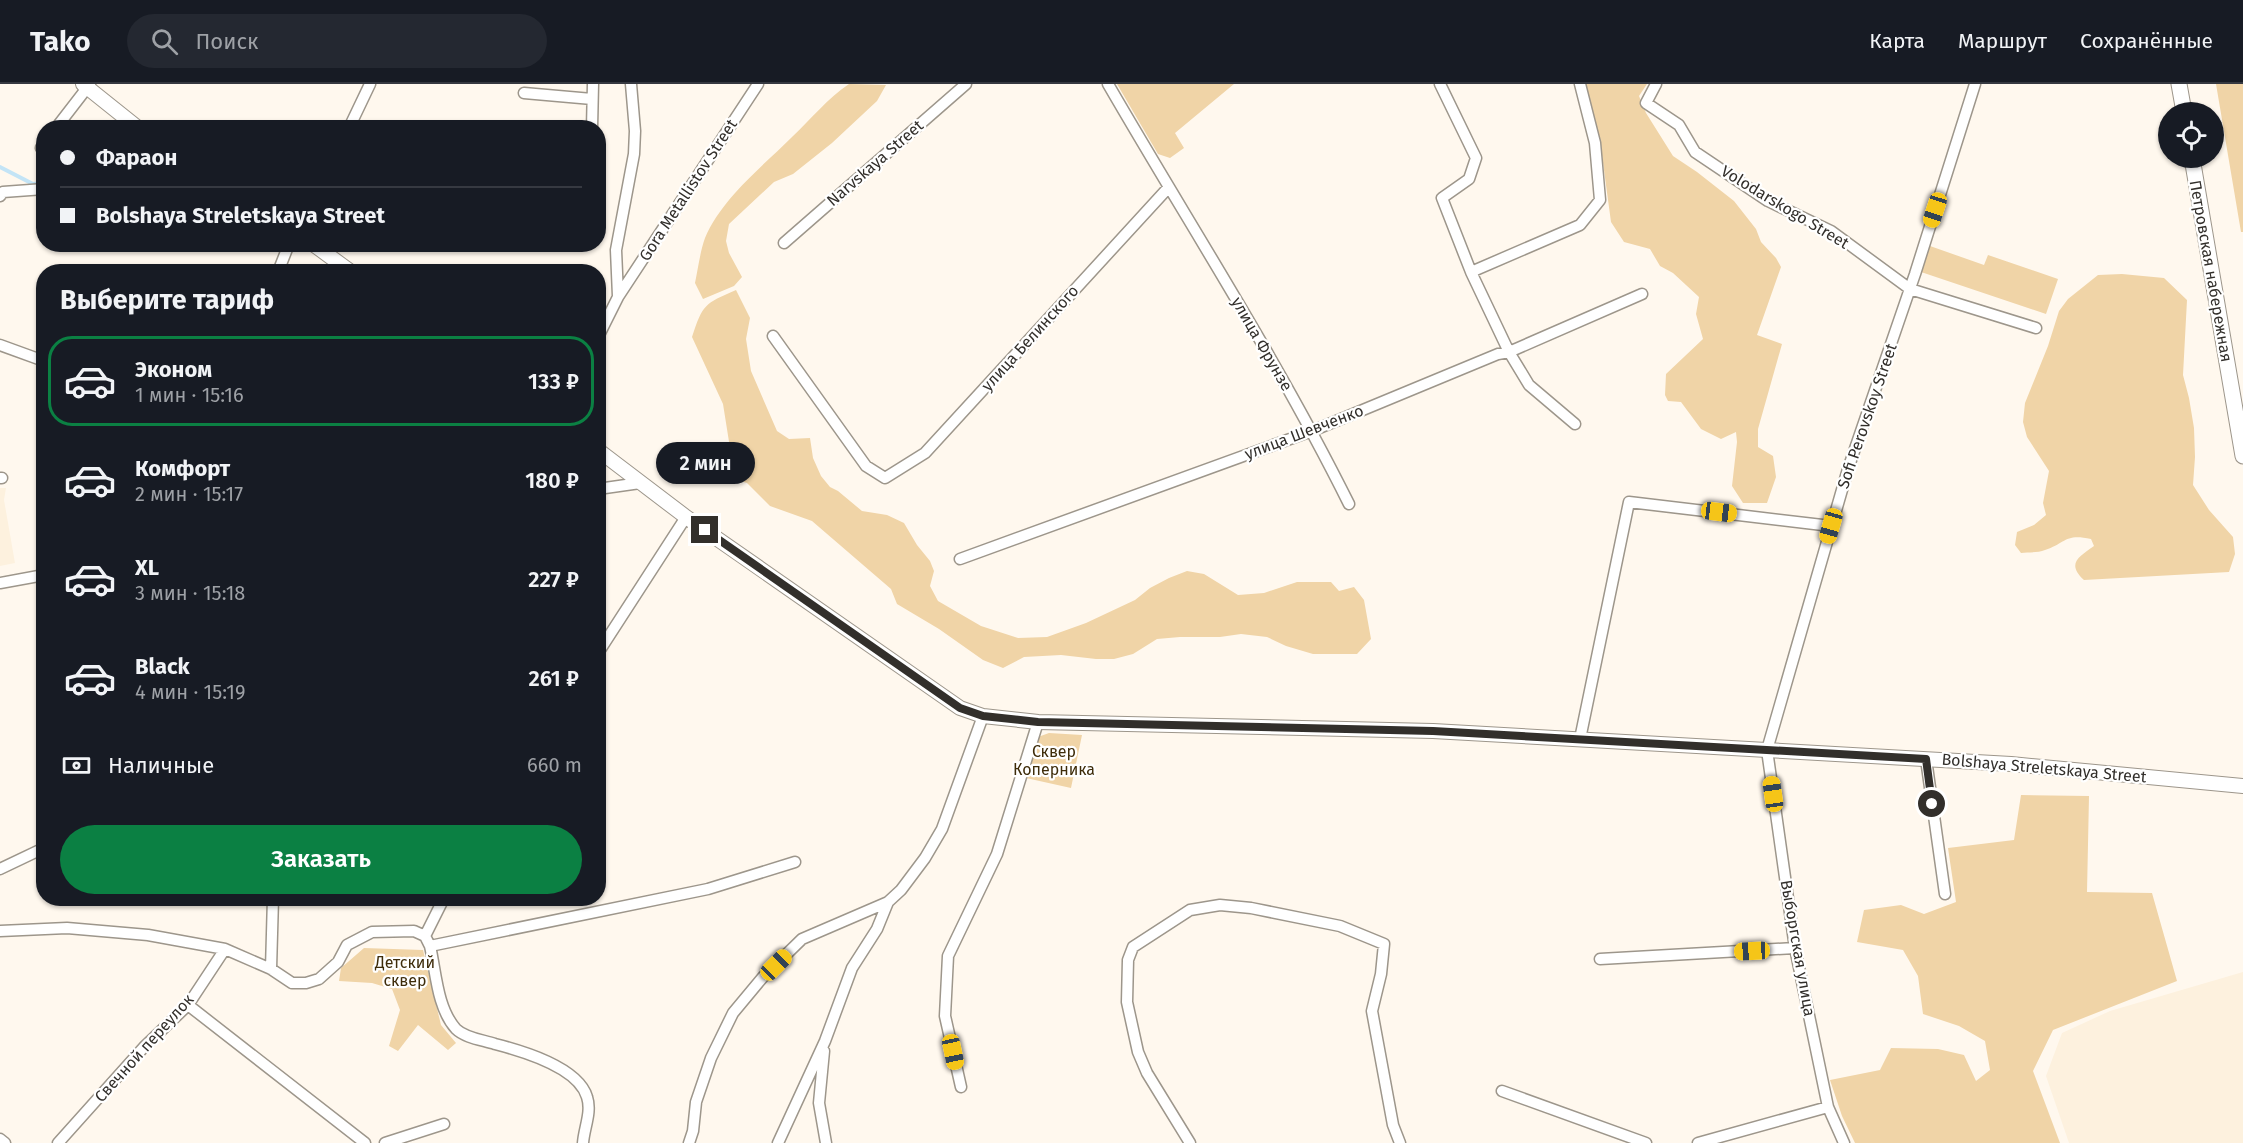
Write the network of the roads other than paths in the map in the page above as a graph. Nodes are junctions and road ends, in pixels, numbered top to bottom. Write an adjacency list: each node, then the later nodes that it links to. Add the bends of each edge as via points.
1 (370, 84): 18 (street)
2 (593, 84): 14 (street)
3 (632, 84): 30 (street, via 634,154 616,250)
4 (758, 84): 30 (street, Gora Metallistov Street)
5 (966, 84): 24 (street, Narvskaya Street)
6 (1108, 84): 21 (street, улица Фрунзе)
7 (1440, 84): 27 (street, via 1476,158 1469,179 1442,198)
8 (1580, 84): 27 (street, via 1594,143 1600,200 1580,225)
9 (1656, 84): 28 (street, Volodarskogo Street, via 1646,103 1680,125 1695,152 1768,201 1831,231)
10 (1975, 84): 28 (street, Sofi Perovskoy Street)
11 (2179, 84): 15 (main road)
12 (87, 85): 16 (street); 17 (street)
13 (524, 93): 14 (street)
14 (592, 99): 19 (street)
15 (2182, 102)
16 (62, 120)
17 (129, 120)
18 (353, 120)
19 (592, 120)
20 (2194, 168): 40 (main road, Петровская набережная)
21 (1168, 188): 33 (street, улица Белинского, via 925,453 885,478 866,466); 38 (street, улица Фрунзе)
22 (36, 190): 23 (street, via 3,192)
23 (0, 196)
24 (784, 243)
25 (324, 252): 26 (street)
26 (340, 264)
27 (1471, 272): 35 (street)
28 (1910, 289): 32 (street, Volodarskogo Street); 45 (street, Sofi Perovskoy Street)
29 (1642, 294): 35 (street, улица Шевченко)
30 (618, 297): 31 (street, Gora Metallistov Street)
31 (606, 321)
32 (2036, 328)
33 (773, 336)
34 (0, 345): 36 (street)
35 (1509, 352): 37 (street, via 1528,385); 38 (street, улица Шевченко)
36 (36, 358)
37 (1575, 424)
38 (1312, 431): 43 (street, улица Фрунзе); 46 (street, улица Шевченко)
39 (606, 456): 41 (street, Bolshaya Streletskaya Street)
40 (2243, 456)
41 (640, 483): 42 (street); 44 (street, Bolshaya Streletskaya Street)
42 (606, 488)
43 (1349, 504)
44 (686, 517): 49 (street); 50 (street, Bolshaya Streletskaya Street, via 960,708)
45 (1831, 526): 52 (street, via 1629,502); 53 (street, Sofi Perovskoy Street)
46 (960, 559)
47 (36, 576): 48 (street)
48 (0, 583)
49 (606, 641)
50 (983, 716): 51 (street, Bolshaya Streletskaya Street); 60 (street, via 942,829 902,890)
51 (1038, 722): 52 (street, Bolshaya Streletskaya Street, via 1433,731); 71 (street, via 997,855 948,956 945,1016)
52 (1580, 739): 53 (street, Bolshaya Streletskaya Street)
53 (1767, 750): 54 (street, Bolshaya Streletskaya Street); 65 (street, Выборгская улица)
54 (1926, 759): 55 (street, Bolshaya Streletskaya Street); 59 (street)
55 (2243, 786)
56 (36, 852): 58 (street)
57 (795, 862): 64 (street, via 708,889)
58 (0, 869)
59 (1945, 894)
60 (888, 902): 70 (street, via 877,929 852,968); 81 (street, via 802,939 733,1014 711,1058 696,1102)
61 (273, 906): 68 (street)
62 (441, 906): 64 (street)
63 (0, 931): 66 (street, via 78,929 148,935)
64 (428, 941): 68 (street, via 414,931 372,932 347,945 338,963 319,979 306,983 292,983); 80 (street, via 444,1011 457,1030 547,1061 582,1086 589,1112)
65 (1795, 948): 67 (street); 73 (street, Выборгская улица)
66 (225, 949): 68 (street); 69 (street, Свечной переулок)
67 (1600, 959)
68 (271, 969)
69 (188, 1005): 77 (street, Свечной переулок, via 144,1047); 78 (street)
70 (825, 1041): 82 (street); 83 (street, via 819,1103)
71 (961, 1087)
72 (1502, 1091): 86 (street)
73 (1828, 1107): 87 (street); 88 (street, Выборгская улица)
74 (444, 1124): 79 (street)
75 (0, 1139): 76 (street)
76 (5, 1143)
77 (58, 1143)
78 (365, 1143)
79 (385, 1143)
80 (583, 1143)
81 (689, 1143)
82 (778, 1143)
83 (826, 1143)
84 (1190, 1143): 85 (street, via 1138,1053 1127,1002 1128,960 1133,947 1190,910 1220,905 1340,926 1384,944 1372,1011 1393,1125)
85 (1400, 1143)
86 (1646, 1143)
87 (1698, 1143)
88 (1844, 1143)

